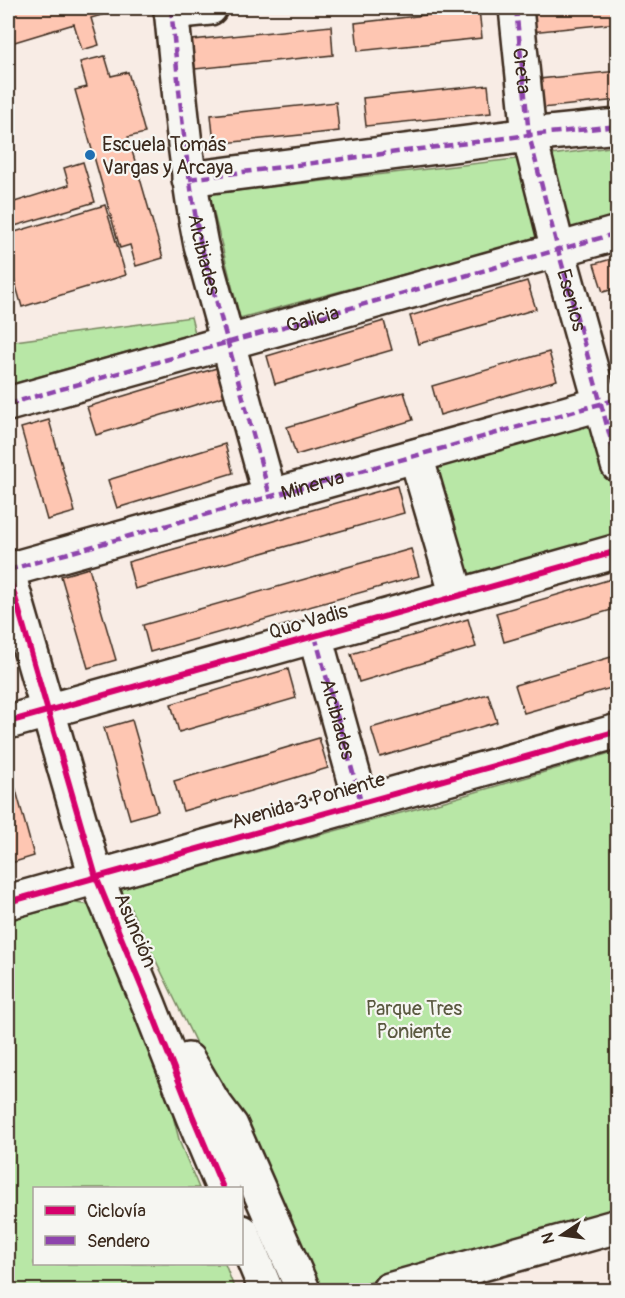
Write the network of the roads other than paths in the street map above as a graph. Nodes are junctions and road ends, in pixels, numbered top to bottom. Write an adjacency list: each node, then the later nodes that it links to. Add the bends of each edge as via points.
1 (210, 8): 3 (street)
2 (516, 8): 5 (street, Creta)
3 (171, 10): 6 (street, Alcibiades)
4 (618, 126): 5 (street)
5 (529, 135): 6 (street); 8 (street, Esenios)
6 (189, 179): 9 (street, Alcibiades, via 201,245)
7 (618, 233): 8 (street, Galicia)
8 (558, 250): 9 (street, Galicia); 10 (street, Esenios)
9 (229, 342): 11 (street, Galicia); 14 (street, Alcibiades)
10 (609, 402): 12 (street, Minerva); 13 (street, Esenios)
11 (8, 404)
12 (416, 456): 14 (street, Minerva); 17 (street)
13 (618, 465)
14 (270, 496): 16 (street, Minerva)
15 (618, 551): 17 (street, Quo Vadis)
16 (8, 571): 19 (street, Asunción)
17 (457, 596): 18 (street, Quo Vadis)
18 (315, 636): 19 (street, Quo Vadis); 22 (street, Alcibiades)
19 (48, 711): 20 (street, Quo Vadis); 23 (street, Asunción)
20 (8, 722)
21 (618, 731): 22 (street, Avenida 3 Poniente)
22 (361, 802): 23 (street, Avenida 3 Poniente)
23 (96, 877): 24 (street, Avenida 3 Poniente); 25 (street, Asunción)
24 (8, 902)
25 (149, 1005): 26 (street, Asunción); 30 (street, Asunción, via 231,1126)
26 (223, 1187)
27 (618, 1226): 31 (street)
28 (243, 1234): 29 (street)
29 (266, 1290)
30 (303, 1290)
31 (388, 1290)

